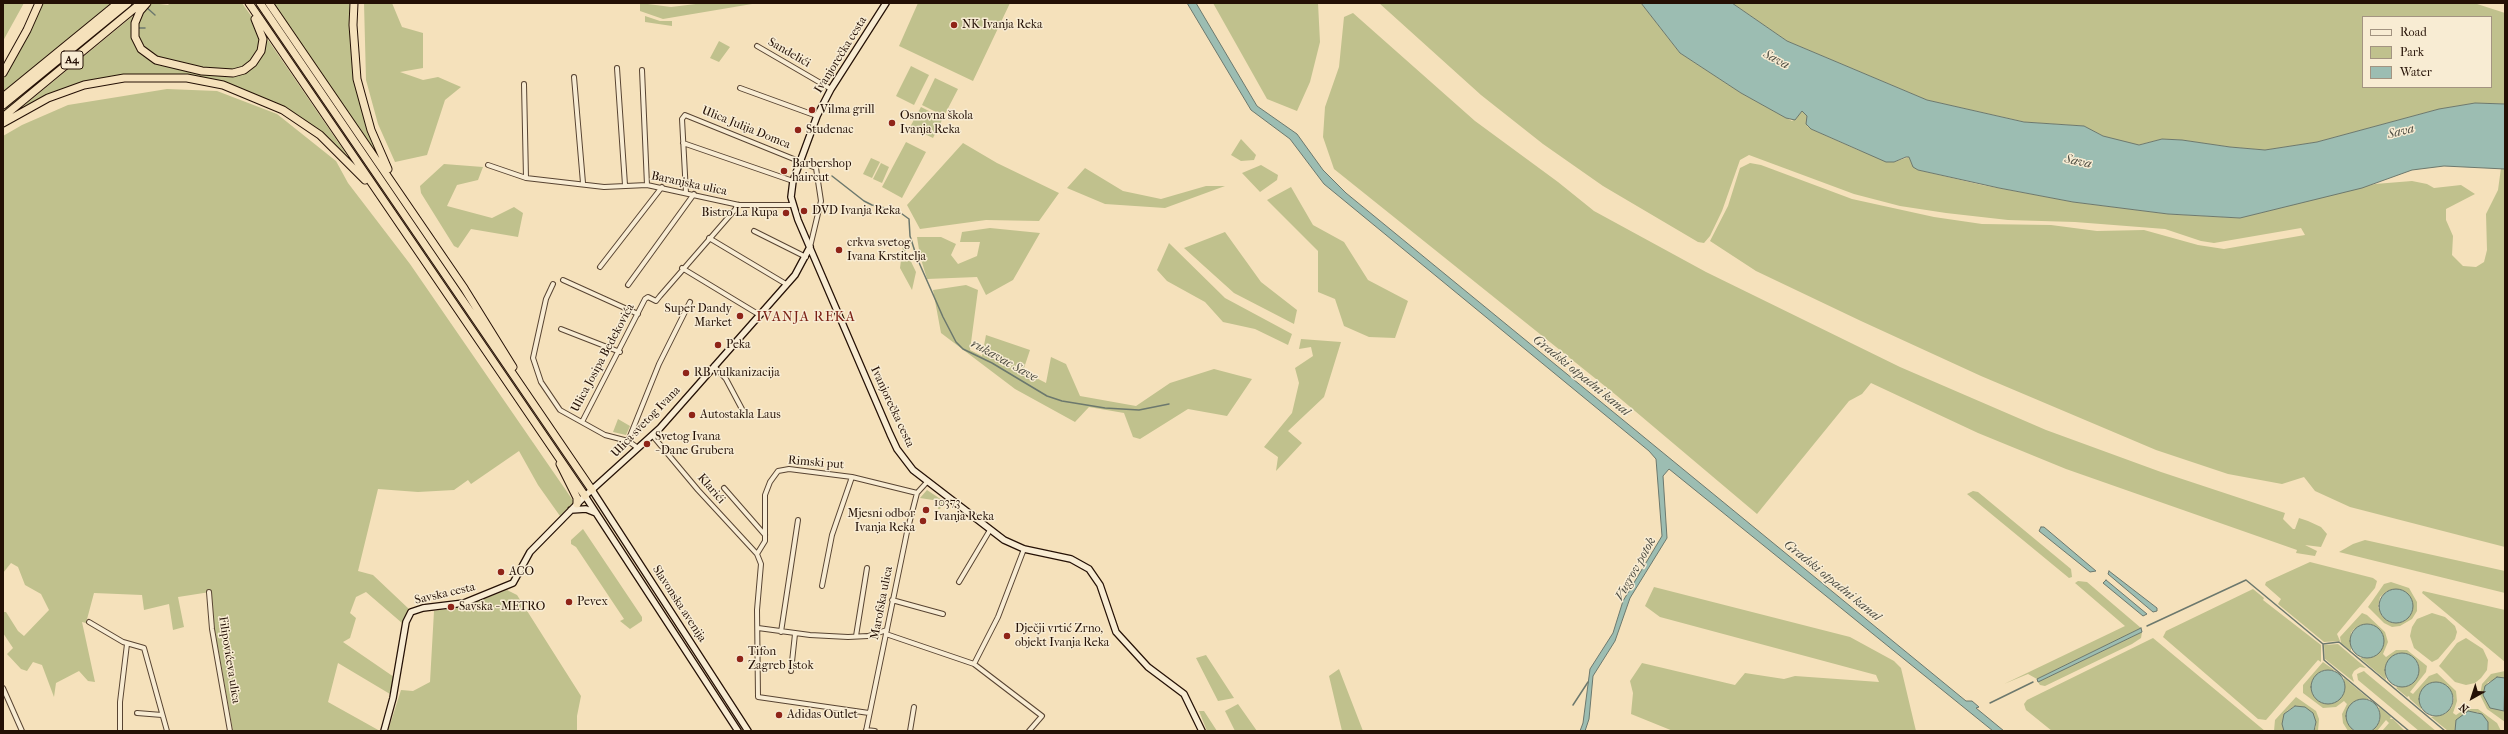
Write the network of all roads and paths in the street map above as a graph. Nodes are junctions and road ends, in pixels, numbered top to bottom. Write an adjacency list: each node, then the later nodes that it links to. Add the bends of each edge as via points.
1 (39, 3): 14 (highway)
2 (118, 3): 19 (highway)
3 (128, 3): 20 (highway, A4)
4 (141, 3): 22 (highway, A4)
5 (147, 3): 6 (highway, via 138,15 134,27 138,44 145,54 176,66 228,73 251,66 262,48 261,31 250,12)
6 (249, 3): 38 (highway)
7 (260, 3): 55 (highway)
8 (269, 3): 33 (highway)
9 (354, 3): 33 (highway, via 354,52 362,103 378,150)
10 (886, 3): 18 (main road, Ivanjorečka cesta)
11 (757, 46): 18 (street, Sandelići)
12 (617, 68): 30 (street)
13 (642, 70): 31 (street)
14 (3, 73)
15 (574, 77): 29 (street)
16 (524, 84): 27 (street)
17 (740, 88): 21 (street)
18 (831, 89): 21 (main road, Ivanjorečka cesta)
19 (3, 97)
20 (3, 105)
21 (817, 116): 25 (main road, Ivanjorečka cesta)
22 (3, 117)
23 (3, 124): 38 (highway, via 48,98 104,81 166,76 222,85 277,107 320,134 358,171 386,209)
24 (683, 143): 25 (street, Ulica Julija Domca, via 682,119 685,115); 28 (street); 34 (street)
25 (800, 161): 28 (main road, Ivanjorečka cesta); 41 (street, Ulica Julija Domca, via 816,168 821,201)
26 (488, 165): 27 (street, Baranjska ulica)
27 (526, 178): 29 (street, Baranjska ulica)
28 (793, 181): 37 (main road, Ivanjorečka cesta)
29 (583, 183): 30 (street, Baranjska ulica, via 604,187)
30 (625, 185): 31 (street, Baranjska ulica)
31 (647, 185): 32 (street, Baranjska ulica)
32 (662, 186): 34 (street, Baranjska ulica); 43 (street)
33 (398, 191): 55 (highway, via 490,329 516,371)
34 (686, 192): 35 (street, Baranjska ulica)
35 (694, 194): 36 (street, Baranjska ulica); 48 (street)
36 (738, 205): 37 (street, Baranjska ulica); 40 (street, Ulica Josipa Bedekovića)
37 (792, 205): 41 (main road, Ivanjorečka cesta)
38 (393, 213): 61 (highway)
39 (754, 231): 42 (street)
40 (709, 238): 44 (street, Ulica Josipa Bedekovića); 47 (street)
41 (810, 247): 42 (main road, Ulica svetog Ivana); 63 (main road, Ivanjorečka cesta, via 893,441 908,464)
42 (806, 256): 47 (main road, Ulica svetog Ivana)
43 (600, 267)
44 (682, 268): 50 (street, Ulica Josipa Bedekovića, via 656,300 648,297 645,299); 51 (street)
45 (563, 280): 50 (street)
46 (553, 284): 57 (street, via 543,314 533,362 541,382 556,405)
47 (786, 284): 51 (main road, Ulica svetog Ivana)
48 (628, 285)
49 (690, 302): 59 (street, via 659,364)
50 (638, 314): 53 (street, Ulica Josipa Bedekovića)
51 (758, 314): 54 (main road, Ulica svetog Ivana)
52 (561, 329): 53 (street)
53 (620, 352): 57 (street, Ulica Josipa Bedekovića)
54 (714, 366): 56 (street, via 726,379); 58 (main road, Ulica svetog Ivana)
55 (518, 381): 65 (highway)
56 (742, 411)
57 (582, 422): 59 (street, via 605,434)
58 (652, 435): 60 (main road, Ulica svetog Ivana); 75 (street, Klarići)
59 (628, 441): 60 (street)
60 (638, 448): 65 (main road, Ulica svetog Ivana)
61 (559, 458): 67 (highway); 68 (highway)
62 (852, 477): 66 (street, Rimski put); 73 (street, Rimski put, via 789,468 778,471 765,495); 78 (street, via 832,536)
63 (928, 482): 66 (street); 72 (main road, Ivanjorečka cesta)
64 (724, 488): 73 (street)
65 (592, 490): 67 (main road, Ulica svetog Ivana); 103 (main road, Slavonska avenija)
66 (917, 493): 80 (street, Marofska ulica)
67 (585, 496): 68 (main road, Savska cesta); 70 (main road, Slavonska avenija)
68 (577, 504): 69 (main road, Savska cesta)
69 (571, 510): 70 (main road, via 586,509); 101 (main road, Savska cesta, via 525,557 512,583 470,601 412,612 406,622 393,698)
70 (596, 513): 102 (main road, Slavonska avenija)
71 (798, 520): 84 (street)
72 (990, 530): 74 (main road, Ivanjorečka cesta); 77 (street)
73 (766, 535): 75 (street, Rimski put, via 764,546)
74 (1024, 549): 89 (street, via 998,617); 107 (main road, Ivanjorečka cesta, via 1072,559 1094,574 1103,591 1116,632 1148,667 1184,694)
75 (757, 554): 83 (street, via 761,564)
76 (867, 568): 87 (street)
77 (960, 582)
78 (822, 586)
79 (209, 592): 100 (street, Filipovićeva ulica, via 212,629)
80 (892, 600): 81 (street); 85 (street, Marofska ulica)
81 (943, 614)
82 (89, 622): 88 (street)
83 (758, 628): 84 (street); 94 (street, via 758,697)
84 (781, 632): 86 (street)
85 (887, 632): 87 (street); 89 (street); 94 (street, Marofska ulica)
86 (795, 634): 87 (street); 90 (street)
87 (856, 636)
88 (126, 644): 95 (street, via 144,648); 98 (street)
89 (974, 664): 106 (street, via 1042,716)
90 (791, 671)
91 (3, 688): 97 (street)
92 (914, 707): 105 (street)
93 (137, 713): 95 (street)
94 (869, 713): 96 (street, Marofska ulica)
95 (162, 715): 99 (street)
96 (866, 730): 104 (street)
97 (22, 731)
98 (120, 731)
99 (167, 731)
100 (230, 731)
101 (384, 731)
102 (738, 731)
103 (748, 731)
104 (875, 731)
105 (910, 731)
106 (1029, 731)
107 (1202, 731)

